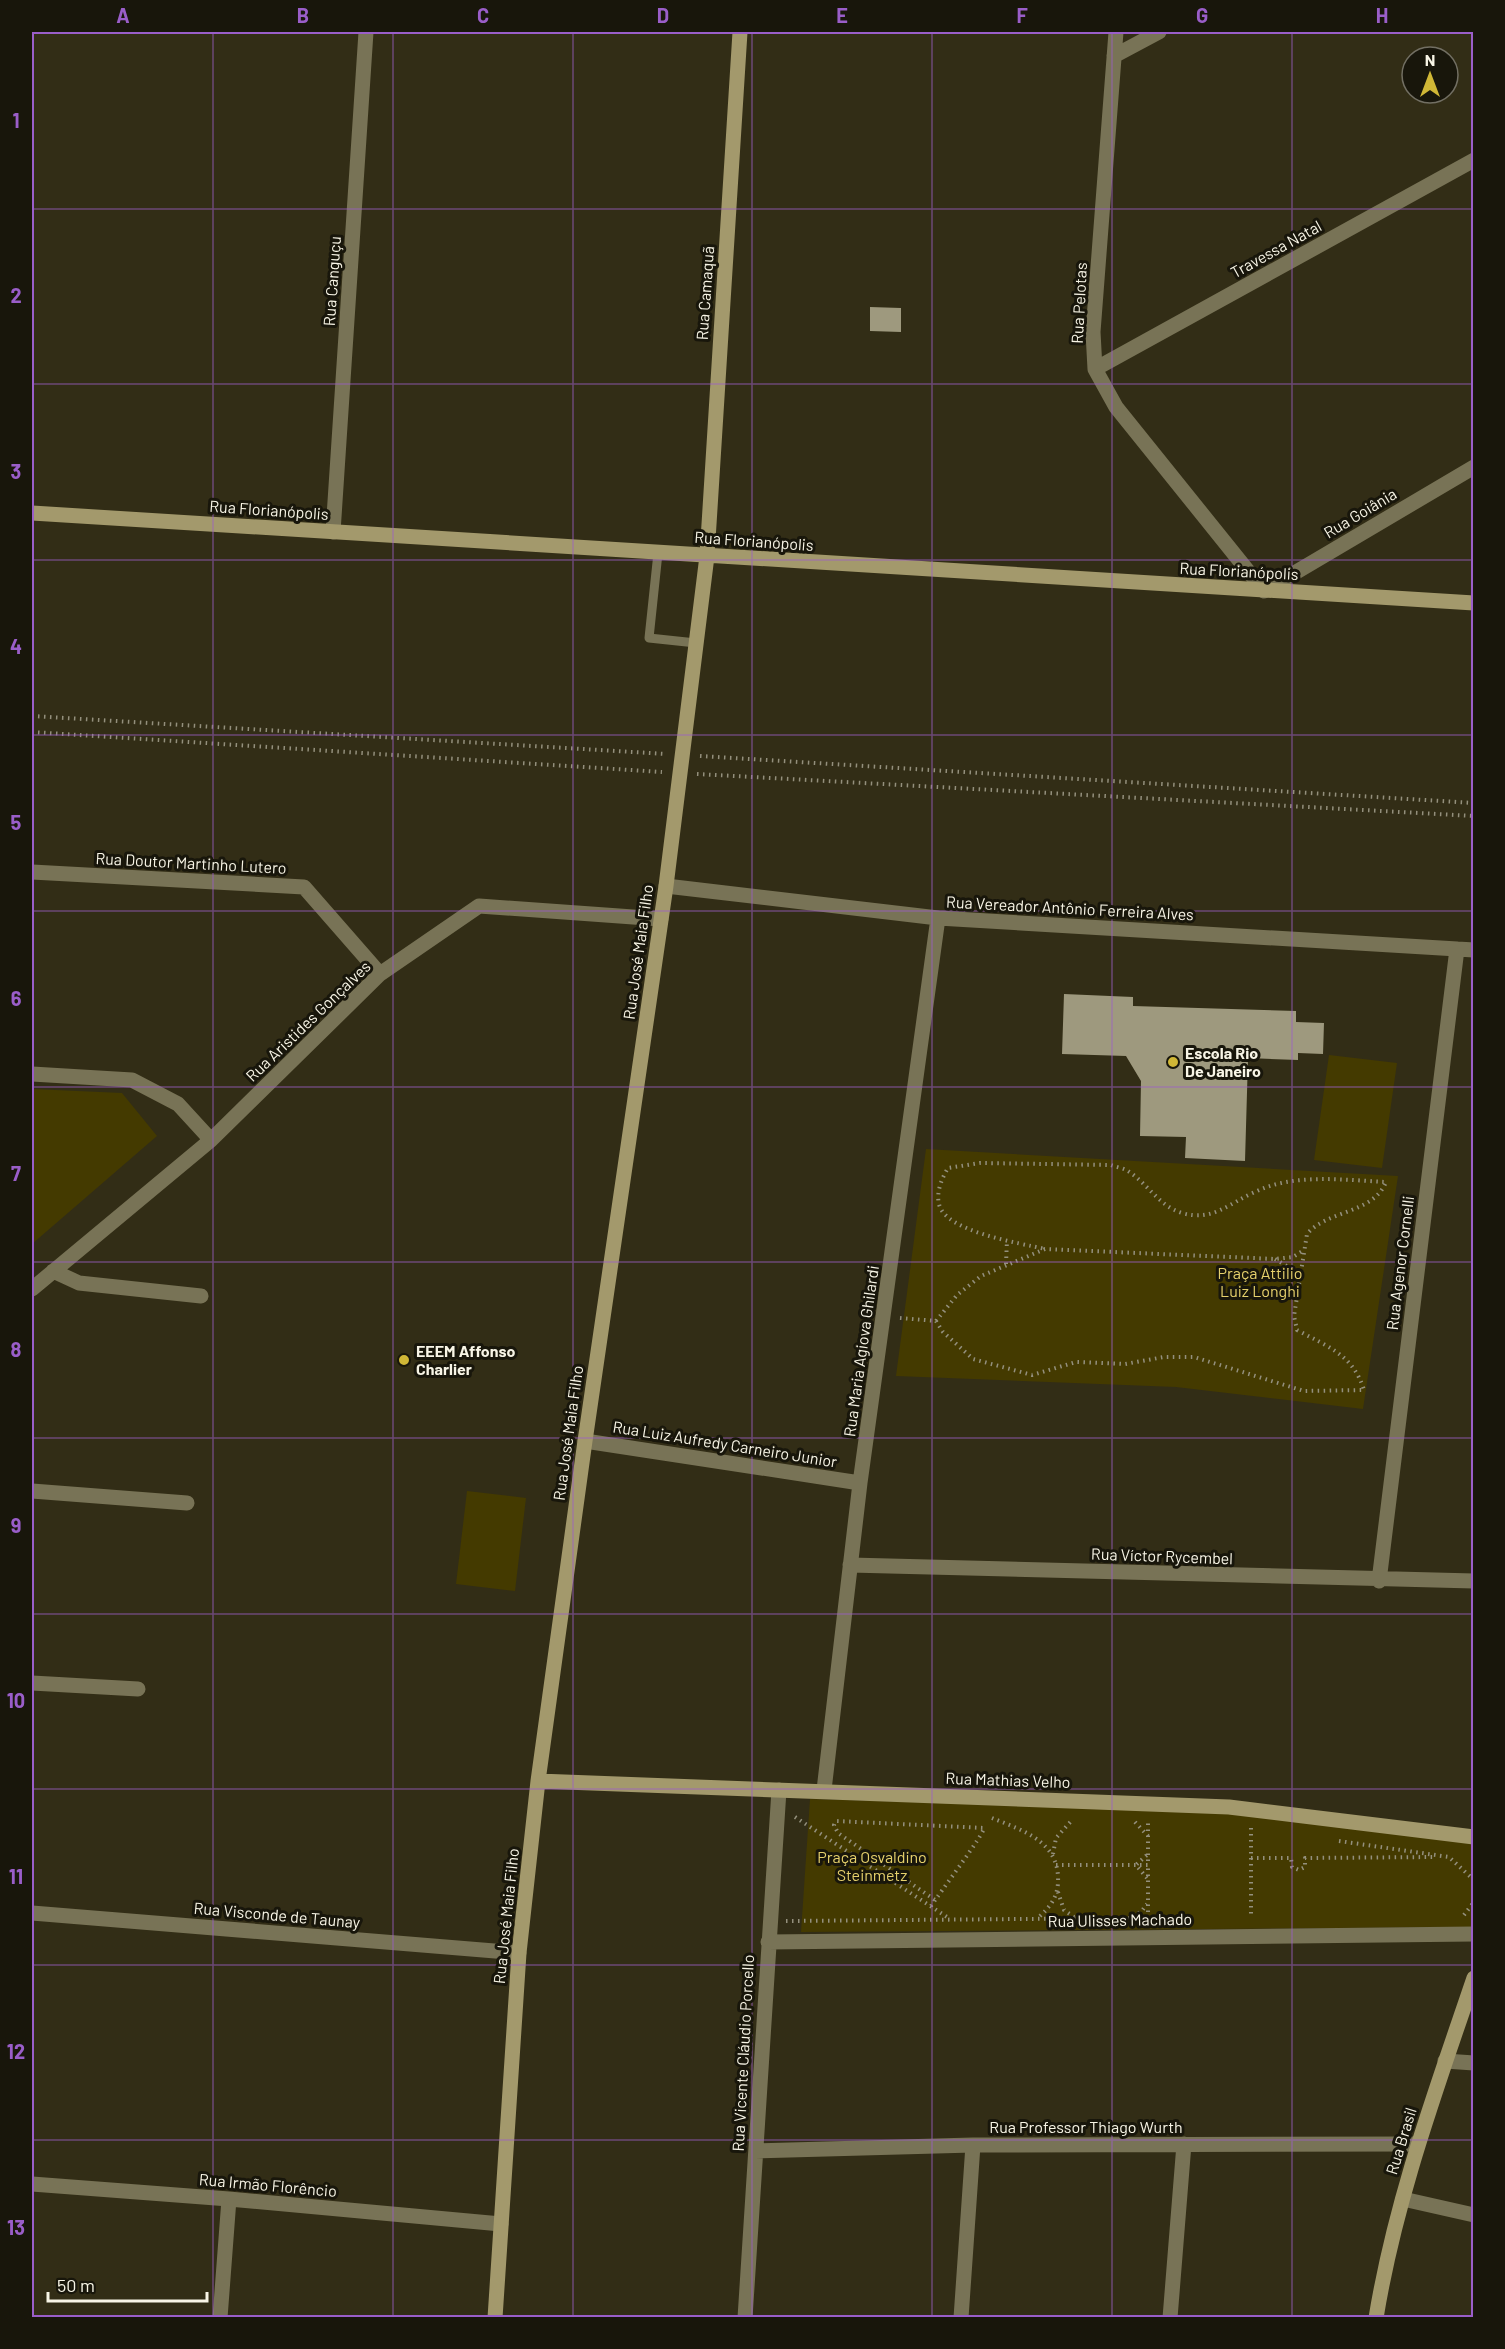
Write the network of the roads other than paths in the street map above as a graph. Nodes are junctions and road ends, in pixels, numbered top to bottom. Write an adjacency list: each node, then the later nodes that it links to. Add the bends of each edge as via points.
1 (366, 32): 10 (street, Rua Canguçu)
2 (740, 32): 12 (street, Rua Camaquã)
3 (1116, 32): 5 (street, Rua Pelotas)
4 (1159, 32): 5 (street)
5 (1114, 56): 7 (street, Rua Pelotas, via 1093,332)
6 (1473, 160): 7 (street, Travessa Natal)
7 (1095, 369): 13 (street, Rua Pelotas, via 1116,407)
8 (1473, 466): 13 (street, Rua Goiânia)
9 (32, 513): 10 (street, Rua Florianópolis)
10 (333, 532): 11 (street, Rua Florianópolis)
11 (658, 553): 12 (street, Rua Florianópolis); 15 (lane, via 650,638)
12 (707, 556): 13 (street, Rua Florianópolis); 15 (street, Rua José Maia Filho)
13 (1264, 591): 14 (street, Rua Florianópolis)
14 (1473, 603)
15 (696, 642): 17 (street, Rua José Maia Filho)
16 (32, 872): 22 (street, Rua Doutor Martinho Lutero, via 304,887)
17 (666, 886): 18 (street, Rua Vereador Antônio Ferreira Alves); 19 (street, Rua José Maia Filho)
18 (938, 918): 20 (street, Rua Vereador Antônio Ferreira Alves); 29 (street, Rua Maria Agiova Ghilardi)
19 (661, 919): 22 (street, Rua Aristides Gonçalves, via 479,906); 28 (street, Rua José Maia Filho)
20 (1457, 950): 21 (street, Rua Vereador Antônio Ferreira Alves); 33 (street, Rua Agenor Cornelli)
21 (1473, 950)
22 (381, 974): 24 (street, Rua Aristides Gonçalves)
23 (32, 1074): 24 (street, via 132,1080 178,1104)
24 (211, 1140): 25 (street, Rua Aristides Gonçalves)
25 (52, 1271): 26 (street, Rua Aristides Gonçalves); 27 (street, via 79,1283)
26 (32, 1289)
27 (201, 1296)
28 (585, 1441): 29 (street, Rua Luiz Aufredy Carneiro Junior); 37 (street, Rua José Maia Filho)
29 (860, 1483): 32 (street, Rua Maria Agiova Ghilardi)
30 (32, 1491): 31 (street)
31 (188, 1503)
32 (850, 1565): 33 (street, Rua Víctor Rycembel); 39 (street, Rua Maria Agiova Ghilardi)
33 (1379, 1581): 34 (street, Rua Víctor Rycembel)
34 (1473, 1581)
35 (32, 1683): 36 (street)
36 (138, 1689)
37 (538, 1781): 38 (street, Rua Mathias Velho); 44 (street, Rua José Maia Filho)
38 (779, 1790): 39 (street, Rua Mathias Velho); 43 (street, Rua Vicente Cláudio Porcello)
39 (824, 1790): 40 (street, Rua Mathias Velho, via 1229,1807)
40 (1473, 1838)
41 (32, 1912): 44 (street, Rua Visconde de Taunay)
42 (1473, 1934): 43 (street, Rua Ulisses Machado)
43 (768, 1942): 51 (street, Rua Vicente Cláudio Porcello)
44 (519, 1953): 56 (street, Rua José Maia Filho)
45 (1472, 1984): 46 (street, Rua Brasil)
46 (1446, 2061): 47 (street); 48 (street, Rua Brasil)
47 (1473, 2063)
48 (1417, 2144): 50 (street, Rua Professor Thiago Wurth); 54 (street, Rua Brasil)
49 (973, 2145): 50 (street, Rua Professor Thiago Wurth); 51 (street, Rua Professor Thiago Wurth); 60 (street)
50 (1184, 2145): 61 (street)
51 (756, 2151): 59 (street, Rua Vicente Cláudio Porcello)
52 (32, 2184): 53 (street, Rua Irmão Florêncio)
53 (229, 2199): 56 (street, Rua Irmão Florêncio); 57 (street)
54 (1403, 2199): 55 (street); 62 (street, Rua Brasil, via 1382,2277)
55 (1473, 2215)
56 (501, 2224): 58 (street, Rua José Maia Filho)
57 (220, 2318)
58 (495, 2318)
59 (745, 2318)
60 (961, 2318)
61 (1170, 2318)
62 (1376, 2318)

